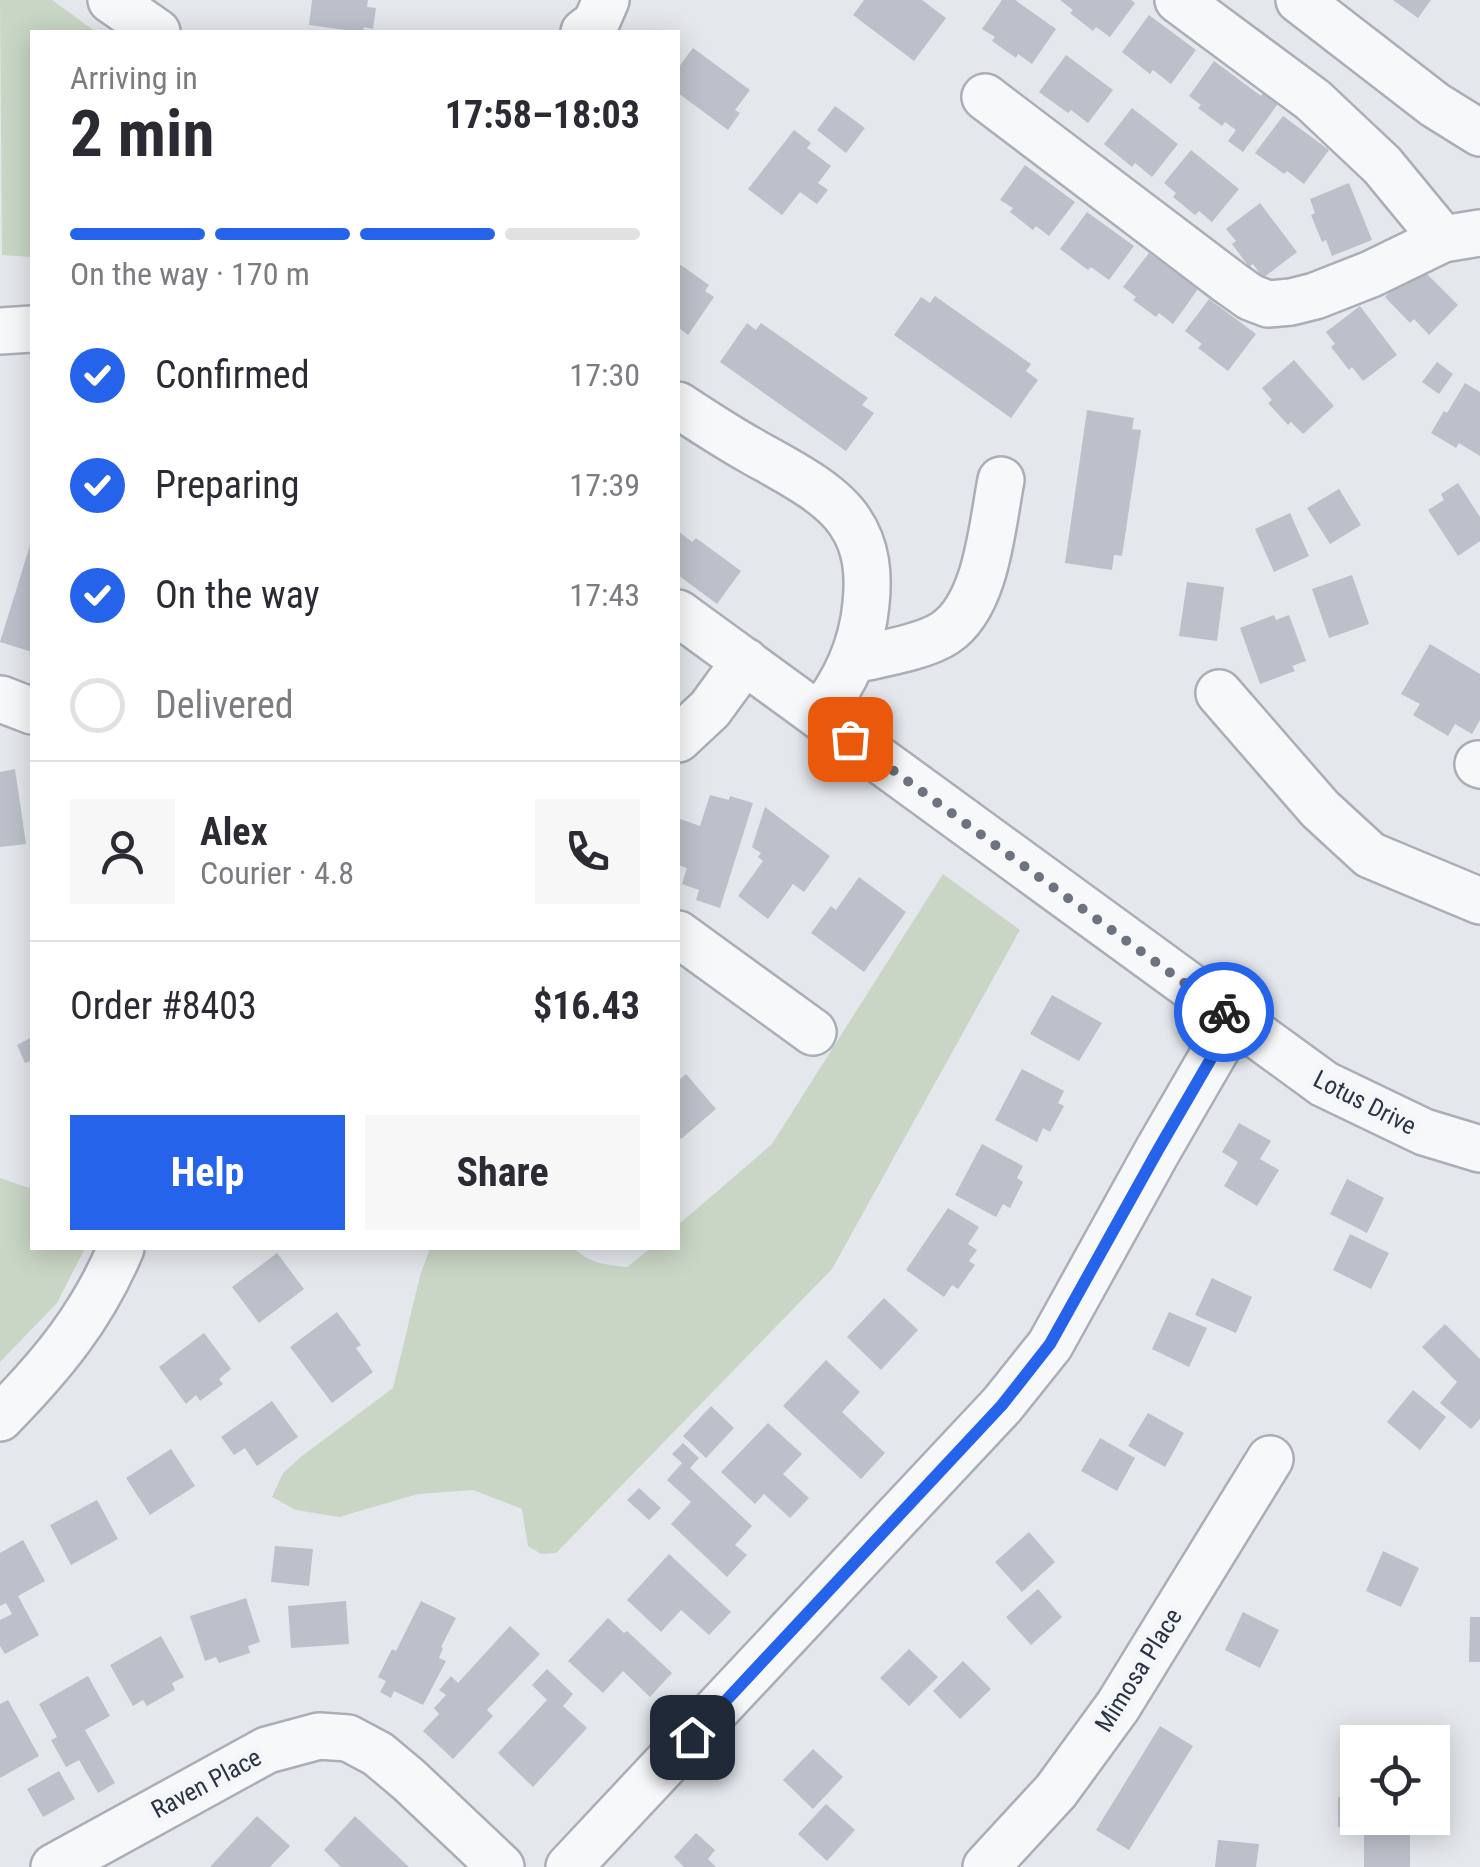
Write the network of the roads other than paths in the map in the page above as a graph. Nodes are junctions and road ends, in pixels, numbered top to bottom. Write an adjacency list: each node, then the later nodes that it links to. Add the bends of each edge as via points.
1 (111, 0): 5 (street)
2 (606, 0): 6 (street)
3 (1178, 0): 9 (street, via 1313,100)
4 (1299, 0): 8 (street)
5 (154, 30)
6 (587, 30)
7 (985, 97): 9 (street, via 1229,282 1268,304 1340,286)
8 (1480, 134)
9 (1462, 236)
10 (30, 329): 11 (street)
11 (0, 331)
12 (680, 406): 15 (street, via 821,493 849,519 866,559 868,588)
13 (1001, 480): 15 (street, via 982,579 964,616 944,634)
14 (680, 613): 16 (street, Lotus Drive)
15 (854, 660): 20 (street)
16 (745, 661): 20 (street, Lotus Drive); 21 (street)
17 (1219, 693): 22 (street, via 1370,856)
18 (1, 699): 19 (street)
19 (30, 710)
20 (818, 716): 24 (street, Lotus Drive)
21 (680, 737)
22 (1480, 902)
23 (680, 935): 25 (street)
24 (1234, 1019): 26 (street, Lotus Drive, via 1324,1084 1424,1132); 32 (street, via 1050,1344 1002,1405)
25 (814, 1032)
26 (1480, 1149)
27 (120, 1250): 28 (street, via 81,1325)
28 (0, 1418)
29 (1270, 1458): 33 (street, Mimosa Place, via 1118,1706 1056,1790)
30 (54, 1867): 31 (street, Raven Place, via 267,1750 320,1736 348,1738 378,1754)
31 (502, 1867)
32 (569, 1867)
33 (986, 1867)

